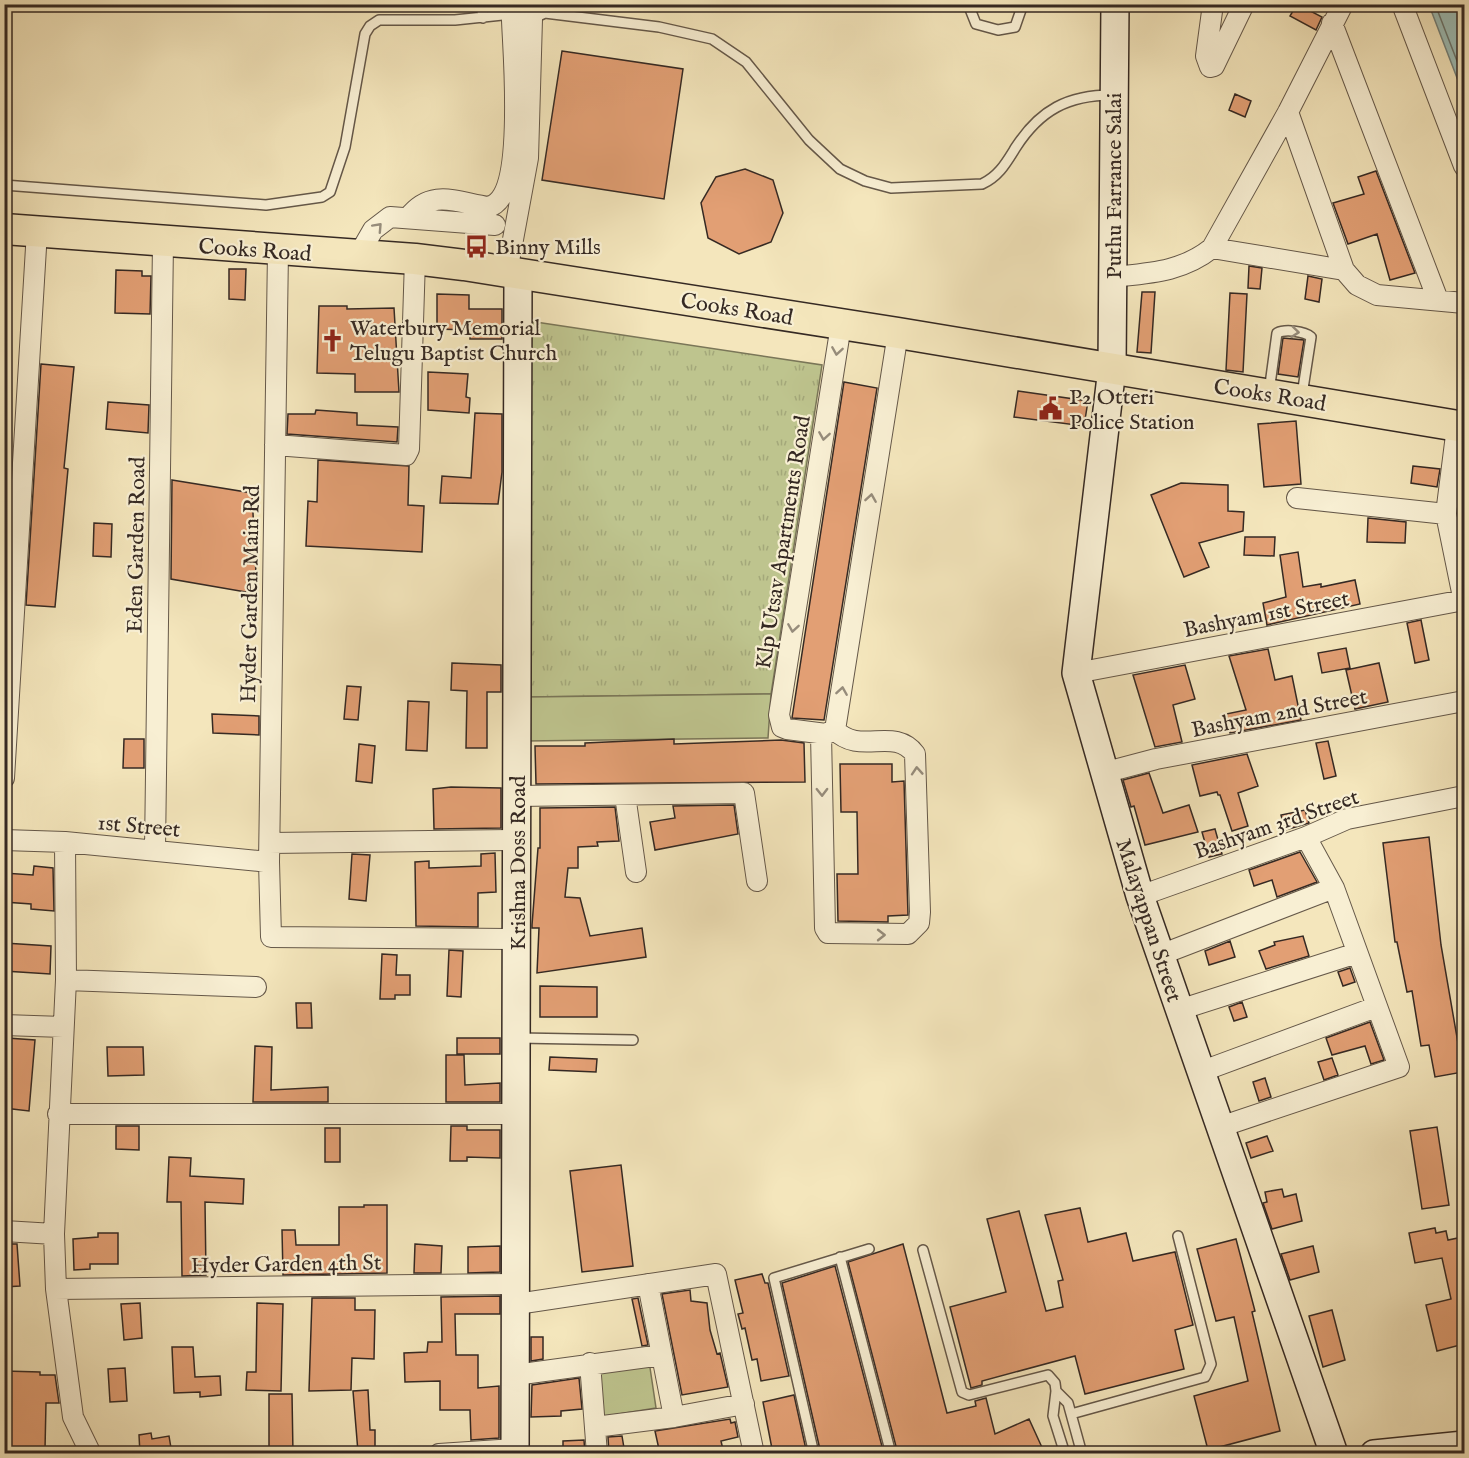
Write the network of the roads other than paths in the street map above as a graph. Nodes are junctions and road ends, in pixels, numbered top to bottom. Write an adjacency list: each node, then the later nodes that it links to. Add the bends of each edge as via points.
1 (481, 4): 10 (lane)
2 (968, 4): 3 (lane, via 976,24 998,30 1015,27)
3 (1023, 4)
4 (1115, 4): 12 (street, Puthu Farrance Salai)
5 (1213, 4): 6 (street, via 1206,56 1210,67 1214,66)
6 (1244, 4)
7 (1343, 4): 11 (street)
8 (1402, 4): 14 (street)
9 (521, 13): 10 (lane); 12 (lane, via 658,27 712,39 746,62 809,140 840,169 891,188 982,184 995,178 1039,118 1062,103 1086,95); 16 (street, via 512,20 515,139 512,167 501,200 488,207 436,198 417,206); 26 (street, via 528,158)
10 (483, 18): 15 (lane, via 379,20 370,26 361,48 345,147 330,192 322,197 266,205)
11 (1332, 23): 13 (street); 28 (street)
12 (1114, 95): 27 (street, Puthu Farrance Salai)
13 (1288, 112): 21 (street); 25 (street)
14 (1464, 166)
15 (4, 185)
16 (408, 218): 17 (street); 23 (street, one-way to 16, via 373,230 385,219)
17 (495, 225)
18 (4, 229): 19 (main road, Cooks Road)
19 (37, 231): 20 (main road, Cooks Road); 42 (street)
20 (163, 242): 22 (main road, Cooks Road); 53 (street, Eden Garden Road)
21 (1212, 248): 25 (street); 27 (street, via 1195,261 1167,271)
22 (278, 251): 23 (main road, Cooks Road); 36 (street, Hyder Garden Main Rd)
23 (358, 256): 24 (main road, Cooks Road)
24 (415, 259): 26 (main road, Cooks Road); 36 (street, via 406,455)
25 (1344, 270): 28 (street, via 1357,285 1377,295)
26 (513, 272): 30 (main road, Cooks Road); 47 (street, Krishna Doss Road)
27 (1113, 277): 32 (street, Puthu Farrance Salai)
28 (1438, 300): 29 (street)
29 (1464, 303)
30 (841, 325): 31 (main road, Cooks Road); 43 (street, Klp Utsav Apartments Road, one-way to 43, via 779,715 782,727)
31 (898, 333): 32 (main road, Cooks Road); 43 (street, Klp Utsav Apartments Road, one-way to 31)
32 (1112, 368): 33 (main road, Cooks Road); 40 (street, Malayappan Street)
33 (1269, 394): 34 (main road, Cooks Road); 34 (lane, one-way to 34, via 1277,333 1308,333 1311,336)
34 (1302, 399): 35 (main road, Cooks Road)
35 (1461, 427): 38 (street)
36 (276, 445): 54 (street, Hyder Garden Main Rd)
37 (1297, 498): 38 (street)
38 (1446, 514): 39 (street)
39 (1464, 601): 40 (street, Bashyam 1st Street)
40 (1076, 673): 44 (street, Malayappan Street)
41 (1464, 701): 44 (street, Bashyam 2nd Street, via 1155,759)
42 (7, 704): 45 (street)
43 (828, 732): 43 (street, Klp Utsav Apartments Road, one-way to 43, via 825,928 828,933 842,935 908,934 919,923 920,912 915,754 899,743 847,740)
44 (1103, 773): 58 (street, Malayappan Street)
45 (4, 778)
46 (625, 795): 47 (street); 55 (street); 56 (street, via 744,793)
47 (517, 796): 51 (street, Krishna Doss Road)
48 (1464, 796): 49 (street, Bashyam 3rd Street, via 1347,819)
49 (1306, 837): 57 (street); 58 (street, Bashyam 3rd Street)
50 (4, 840): 52 (street, 1st Street)
51 (516, 840): 54 (street, 1st Street); 59 (street, Krishna Doss Road)
52 (65, 842): 53 (street, 1st Street); 62 (street)
53 (155, 850): 54 (street, 1st Street)
54 (270, 852): 59 (street, Hyder Garden Main Rd, via 271,937)
55 (636, 872)
56 (758, 881)
57 (1334, 888): 60 (street); 61 (street)
58 (1140, 896): 61 (street, Malayappan Street)
59 (516, 939): 68 (street, Krishna Doss Road)
60 (1357, 952): 64 (street); 65 (street)
61 (1161, 955): 65 (street, Malayappan Street)
62 (66, 980): 63 (street); 67 (street)
63 (256, 987)
64 (1376, 1007): 70 (street); 73 (street, via 1399,1067)
65 (1179, 1010): 70 (street, Malayappan Street)
66 (4, 1025): 67 (street)
67 (63, 1027): 71 (street)
68 (516, 1037): 69 (lane); 72 (street, Krishna Doss Road)
69 (633, 1040)
70 (1200, 1072): 73 (street, Malayappan Street)
71 (58, 1114): 72 (street); 75 (street)
72 (516, 1114): 82 (street, Krishna Doss Road)
73 (1220, 1127): 101 (street, Malayappan Street)
74 (4, 1231): 75 (street)
75 (54, 1234): 81 (street)
76 (1178, 1236): 88 (lane, via 1211,1364 1206,1377)
77 (869, 1249): 79 (lane)
78 (923, 1250): 86 (lane, via 962,1392 969,1395 1048,1375)
79 (840, 1257): 97 (lane, via 774,1278); 98 (lane)
80 (648, 1284): 82 (street, Hyder Garden 4th St); 83 (street); 87 (street, Hyder Garden 4th St, via 716,1274)
81 (56, 1289): 82 (street, Hyder Garden 4th St); 93 (street, via 73,1417)
82 (517, 1294): 85 (street, Krishna Doss Road)
83 (662, 1355): 84 (street); 89 (street)
84 (590, 1363): 85 (street); 90 (street)
85 (515, 1375): 92 (street, Krishna Doss Road)
86 (1056, 1391): 88 (lane, via 1068,1403); 99 (lane, via 1053,1416)
87 (744, 1404): 89 (street); 96 (street)
88 (1071, 1413): 100 (lane)
89 (674, 1417): 90 (street)
90 (595, 1426): 95 (street)
91 (1464, 1445): 102 (street)
92 (515, 1451): 94 (street)
93 (91, 1454)
94 (439, 1454)
95 (597, 1454)
96 (754, 1454)
97 (814, 1454)
98 (891, 1454)
99 (1065, 1454)
100 (1082, 1454)
101 (1334, 1454)
102 (1374, 1454)

